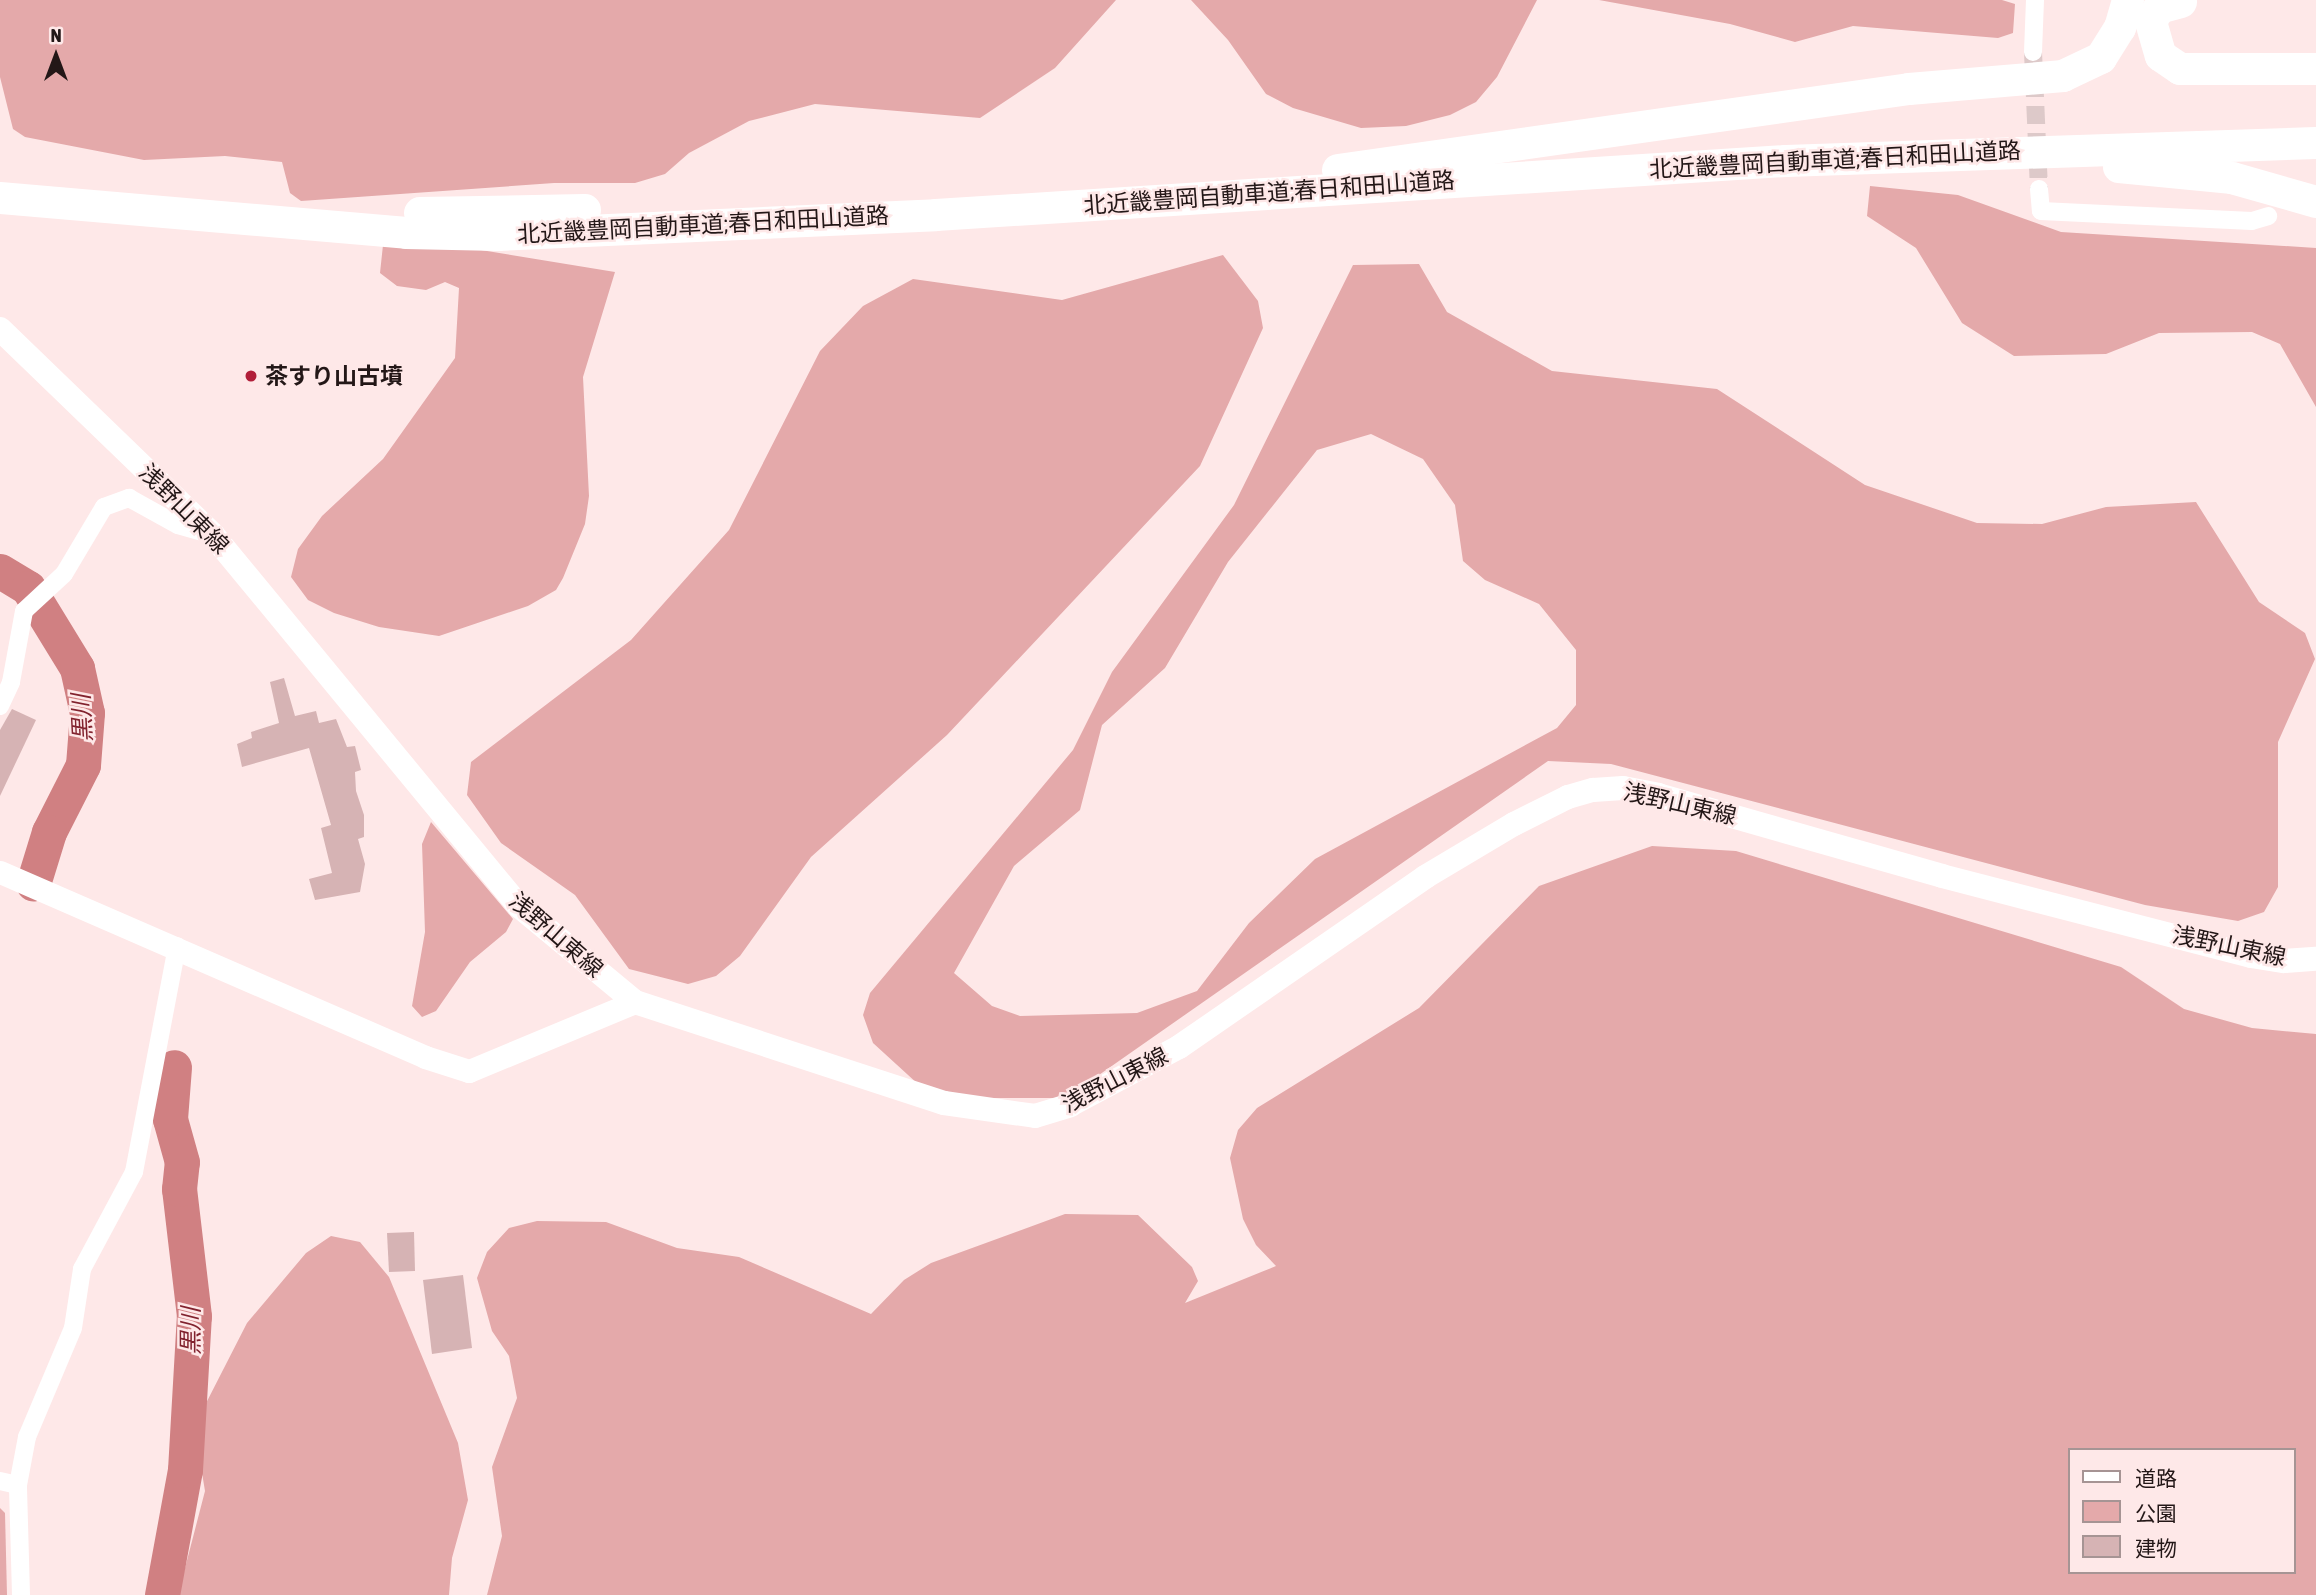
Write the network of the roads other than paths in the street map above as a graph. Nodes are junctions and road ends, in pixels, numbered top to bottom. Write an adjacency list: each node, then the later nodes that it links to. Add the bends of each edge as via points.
1 (2035, 0): 4 (street)
2 (2128, 0): 9 (highway, via 2120,28 2101,58 2063,76 1898,91)
3 (2181, 2): 5 (highway, via 2159,8 2151,22 2161,56 2180,69)
4 (2033, 51)
5 (2316, 69)
6 (2316, 131): 9 (highway, 北近畿豊岡自動車道;春日和田山道路, via 1786,148)
7 (2316, 143): 8 (highway, 北近畿豊岡自動車道;春日和田山道路)
8 (1836, 159): 12 (highway, via 2172,170 2232,178); 14 (highway, 北近畿豊岡自動車道;春日和田山道路, via 936,215 499,234 405,233)
9 (1274, 179): 14 (highway, 北近畿豊岡自動車道;春日和田山道路, via 936,200)
10 (2039, 189): 13 (street, via 2041,211 2241,221)
11 (0, 198): 14 (highway, 北近畿豊岡自動車道;春日和田山道路)
12 (2316, 202)
13 (2268, 216)
14 (223, 218)
15 (0, 329): 16 (main road, 浅野山東線)
16 (214, 535): 17 (street, via 178,525 130,498 104,507 64,574 24,611 11,682); 21 (main road, 浅野山東線, via 519,906)
17 (0, 706)
18 (0, 872): 19 (street)
19 (177, 946): 21 (street, via 425,1057 469,1071); 22 (street, via 134,1172 82,1269 73,1328)
20 (2316, 959): 21 (main road, 浅野山東線, via 2251,956 1623,788 1568,797 1514,824 1425,877 1179,1047 1050,1113 1002,1114 944,1103)
21 (635, 1002)
22 (9, 1483): 23 (street)
23 (21, 1595)

